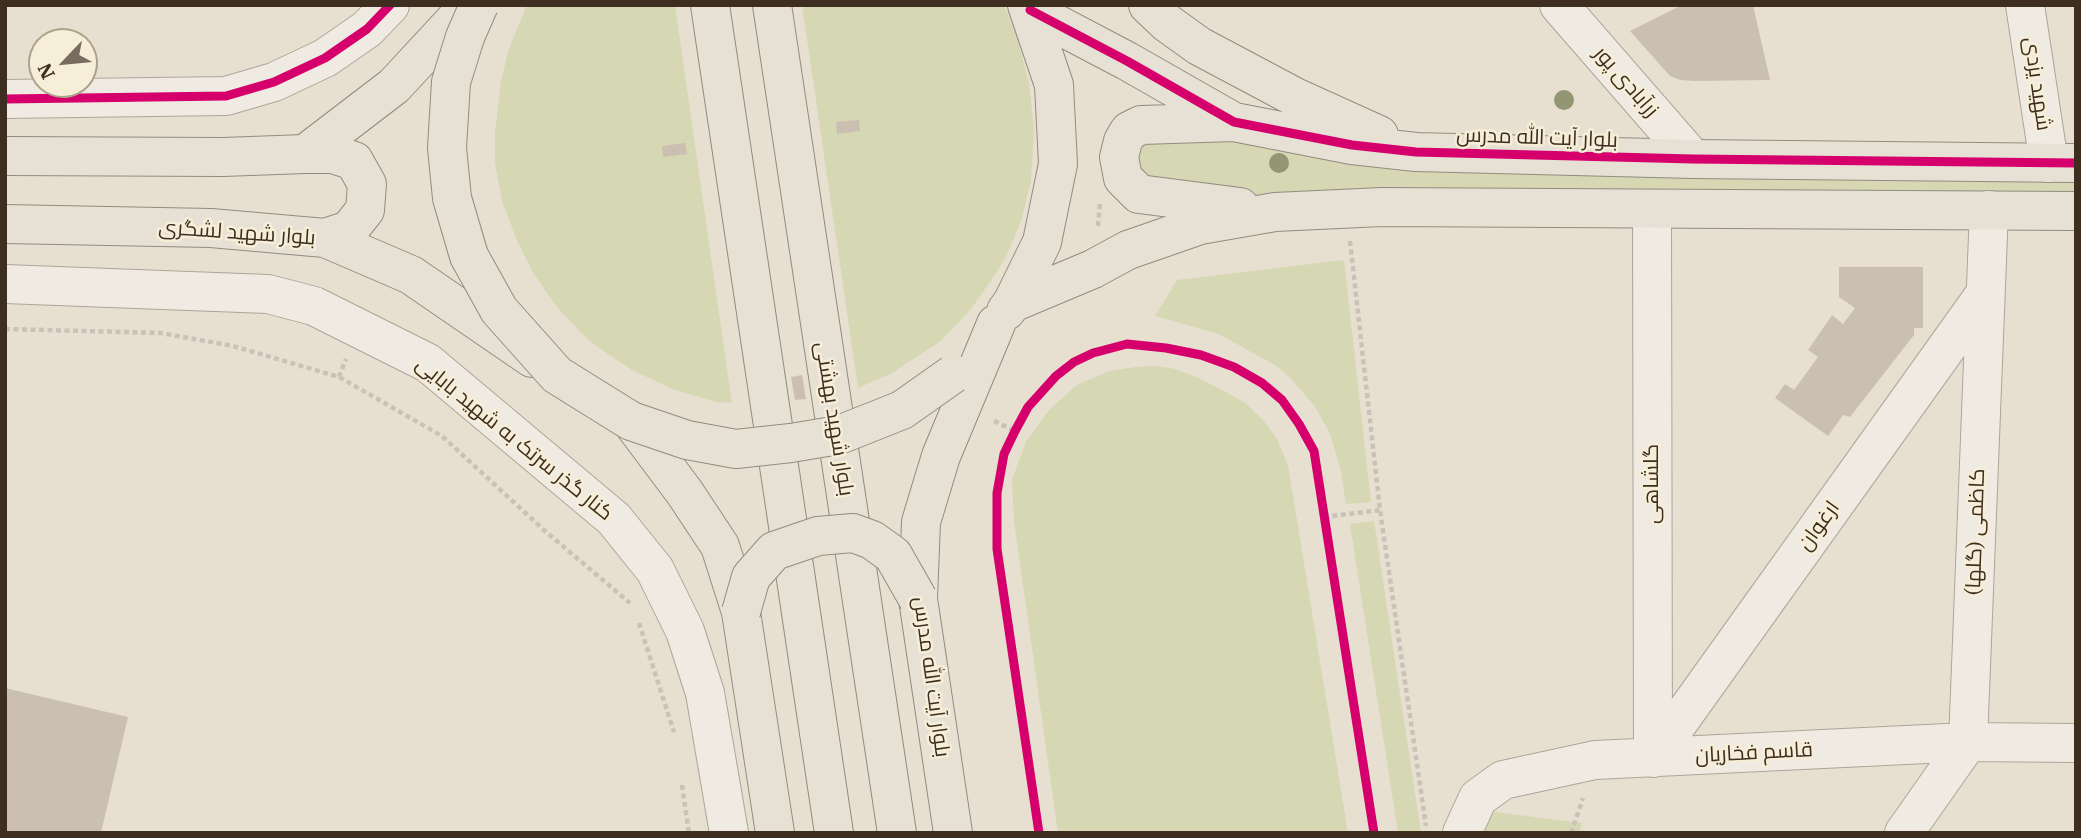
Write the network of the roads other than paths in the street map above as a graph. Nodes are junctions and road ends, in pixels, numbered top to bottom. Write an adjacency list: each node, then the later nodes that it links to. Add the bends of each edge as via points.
1 (390, 5): 10 (street, via 367,29 325,58 274,82 226,96)
2 (469, 5): 13 (main road, via 394,86)
3 (479, 5): 26 (main road, bridge, via 451,82 447,148 452,198 469,256 499,310)
4 (710, 5): 35 (main road)
5 (772, 5): 36 (main road, بلوار شهید بهشتی)
6 (1149, 5): 12 (main road, via 1209,52)
7 (1559, 5): 15 (street, زرآبادی پور)
8 (2025, 5): 16 (street, شهید یزدی)
9 (1028, 8): 11 (main road, بلوار آیت الله مدرس); 25 (main road, via 1054,85 1058,164 1042,242)
10 (5, 99)
11 (1234, 122): 12 (main road, بلوار آیت الله مدرس, via 1352,145); 20 (main road, via 1141,125 1129,131 1119,157 1123,178 1139,194)
12 (1416, 152): 15 (main road, بلوار آیت الله مدرس)
13 (305, 154): 14 (main road); 22 (main road, via 333,154 354,161 367,184 365,210 349,230)
14 (5, 156)
15 (1693, 159): 16 (main road, بلوار آیت الله مدرس)
16 (2062, 163)
17 (1652, 210): 18 (main road); 20 (main road); 32 (street, گلشاهی)
18 (1989, 210): 19 (main road); 24 (street, کاظمی (گلها))
19 (2076, 211)
20 (1275, 212): 25 (main road, via 1200,225 1128,250)
21 (5, 225): 22 (main road, بلوار شهید لشگری, via 211,228)
22 (325, 238): 26 (main road, بلوار شهید لشگری, via 411,275)
23 (5, 284): 33 (street, کنار گذر سرتک به شهید بابایی, via 268,294 314,306 428,363 614,519 655,570 685,631 705,693)
24 (1985, 294): 30 (street, کاظمی (گلها)); 32 (street, ارغوان)
25 (1004, 313): 27 (main road, bridge, via 953,374 902,410 839,435 736,449 687,440); 28 (main road, بلوار آیت الله مدرس, via 941,456 921,522)
26 (557, 375): 27 (main road, bridge)
27 (631, 421): 29 (main road, via 720,546)
28 (918, 599): 29 (main road, bridge, via 893,555 873,540 853,533 818,536 774,551 751,577); 37 (main road, بلوار آیت الله مدرس)
29 (741, 612): 34 (main road)
30 (1968, 742): 31 (street, قاسم فخاریان); 32 (street, قاسم فخاریان); 39 (street)
31 (2076, 743)
32 (1653, 758): 38 (street, قاسم فخاریان, via 1595,760 1503,780 1478,798)
33 (729, 833)
34 (775, 833)
35 (834, 833)
36 (897, 833)
37 (953, 833)
38 (1462, 833)
39 (1904, 833)

